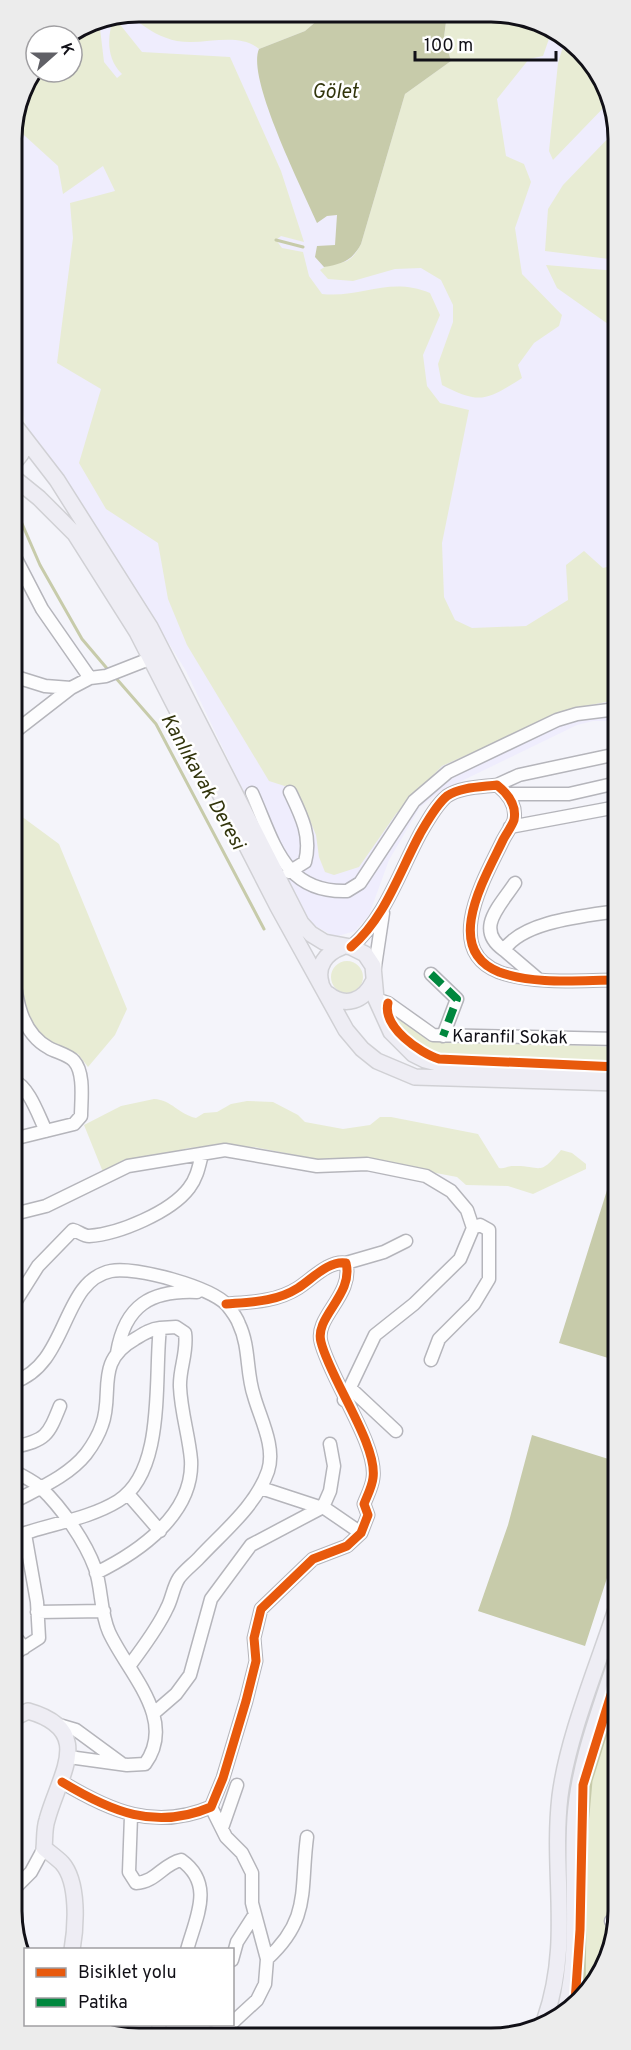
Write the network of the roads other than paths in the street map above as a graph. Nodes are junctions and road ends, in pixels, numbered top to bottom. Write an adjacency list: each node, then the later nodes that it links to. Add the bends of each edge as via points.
1 (23, 437): 22 (main road, via 57,480 150,627 301,923 317,938)
2 (23, 485): 4 (main road, via 75,534)
3 (23, 572): 5 (street, via 42,609)
4 (152, 658): 5 (street, via 106,676); 28 (main road, via 278,907)
5 (90, 678): 7 (street)
6 (23, 679): 7 (street)
7 (71, 688): 9 (street)
8 (608, 710): 18 (street, via 556,720 447,772 414,801 360,883 347,891 316,887)
9 (23, 726)
10 (608, 756): 11 (street, via 519,775)
11 (497, 785): 15 (street); 20 (street, via 460,790 447,796 429,819)
12 (608, 785): 15 (street, via 569,794)
13 (290, 792): 18 (street, via 304,822 309,846 305,862)
14 (252, 793): 18 (street)
15 (508, 794): 17 (street, via 514,815)
16 (608, 809): 17 (street)
17 (510, 826): 26 (street, via 477,896 470,936 481,960 498,971)
18 (289, 872)
19 (515, 883): 23 (street, via 491,921 489,935)
20 (383, 912): 22 (street, via 368,933); 25 (street)
21 (608, 913): 23 (street, via 528,931 512,939)
22 (346, 947): 25 (main road, via 370,959); 28 (main road, via 334,950 322,962 320,978)
23 (504, 950): 26 (street)
24 (431, 974): 31 (street, via 457,999)
25 (374, 978): 28 (main road, via 363,997 355,1001 339,1001); 29 (main road)
26 (538, 980): 27 (street)
27 (608, 980)
28 (325, 990): 34 (main road, via 356,1043 377,1061 406,1074 441,1080)
29 (376, 999): 31 (street, Karanfil Sokak, via 433,1035); 33 (main road, via 391,1032 412,1054 425,1060 453,1067)
30 (23, 1016): 36 (street, via 46,1047 74,1060 79,1071 81,1116 74,1124)
31 (442, 1036): 32 (street, Karanfil Sokak)
32 (608, 1039)
33 (608, 1072)
34 (608, 1083)
35 (22, 1087): 36 (street)
36 (46, 1131): 37 (street)
37 (22, 1137)
38 (202, 1154): 39 (street, via 128,1166 46,1206); 40 (street, via 225,1150 317,1166 367,1164 426,1176 451,1191 467,1210); 43 (street, via 188,1190 160,1212 128,1226 87,1236 73,1230 38,1266)
39 (22, 1212)
40 (473, 1228): 48 (street, via 480,1225 489,1230 489,1279 474,1304 439,1339); 50 (street, via 460,1259 375,1335)
41 (406, 1241): 42 (street)
42 (346, 1263): 45 (street, via 323,1269 296,1289 264,1302); 51 (street, via 346,1285 320,1331 320,1342)
43 (22, 1291)
44 (207, 1292): 45 (street); 47 (street, via 179,1291 147,1299 120,1334); 49 (street, via 182,1281 142,1273 114,1270 99,1274 75,1303 46,1360 35,1373)
45 (226, 1304): 58 (street, via 240,1324 252,1392 270,1450)
46 (160, 1328): 47 (street, via 153,1328); 59 (street, via 150,1445 137,1484); 63 (street, via 176,1328 185,1333 180,1386 191,1458 191,1478 184,1495)
47 (117, 1353): 57 (street, via 107,1375 103,1424 86,1454 67,1472)
48 (431, 1360)
49 (22, 1378)
50 (350, 1388): 51 (street); 53 (street)
51 (344, 1400): 64 (street, via 370,1452 373,1477 364,1504 368,1515)
52 (60, 1406): 55 (street, via 50,1431 39,1441)
53 (396, 1431)
54 (330, 1444): 61 (street, via 334,1466)
55 (22, 1445)
56 (22, 1476): 57 (street)
57 (40, 1487): 60 (street); 62 (street)
58 (261, 1488): 61 (street); 72 (street, via 237,1519 178,1579 167,1609)
59 (128, 1494): 62 (street, via 117,1502); 63 (street)
60 (22, 1495)
61 (323, 1507): 64 (street); 74 (street, via 251,1545 211,1599 190,1675 177,1694)
62 (67, 1520): 65 (street); 67 (street)
63 (160, 1531): 67 (street, via 121,1561)
64 (360, 1533): 81 (street, via 347,1546 314,1559 261,1609 254,1638 256,1661 246,1701 224,1778)
65 (22, 1534)
66 (22, 1549): 69 (street)
67 (96, 1574): 68 (street)
68 (104, 1611): 69 (street); 72 (street, via 108,1631)
69 (37, 1612): 71 (street, via 39,1638)
70 (608, 1633): 93 (main road, via 570,1748 560,1797 559,1965)
71 (22, 1649)
72 (130, 1665): 74 (street)
73 (608, 1685): 92 (main road, via 579,1781 574,1958)
74 (154, 1713): 78 (street, via 155,1751 145,1764)
75 (22, 1716): 76 (main road, via 28,1712)
76 (59, 1725): 77 (main road, via 66,1733); 78 (street, via 76,1730)
77 (69, 1757): 78 (street); 79 (main road)
78 (123, 1764)
79 (62, 1782): 82 (street, via 95,1802); 85 (main road, via 46,1822)
80 (237, 1785): 83 (street)
81 (211, 1807): 82 (street, via 169,1816); 83 (street)
82 (131, 1816): 89 (street, via 129,1872 136,1882 146,1882 169,1863 181,1860 199,1877 201,1899)
83 (222, 1828): 87 (street, via 252,1873)
84 (307, 1837): 91 (street, via 302,1907 283,1944)
85 (44, 1848): 86 (street); 88 (main road, via 63,1864 70,1877 77,1924)
86 (22, 1881)
87 (255, 1914): 90 (street); 91 (street)
88 (72, 1948)
89 (188, 1948)
90 (234, 1953)
91 (267, 1959): 94 (street, via 266,1984 257,2000)
92 (567, 1999)
93 (546, 2014)
94 (234, 2022)

